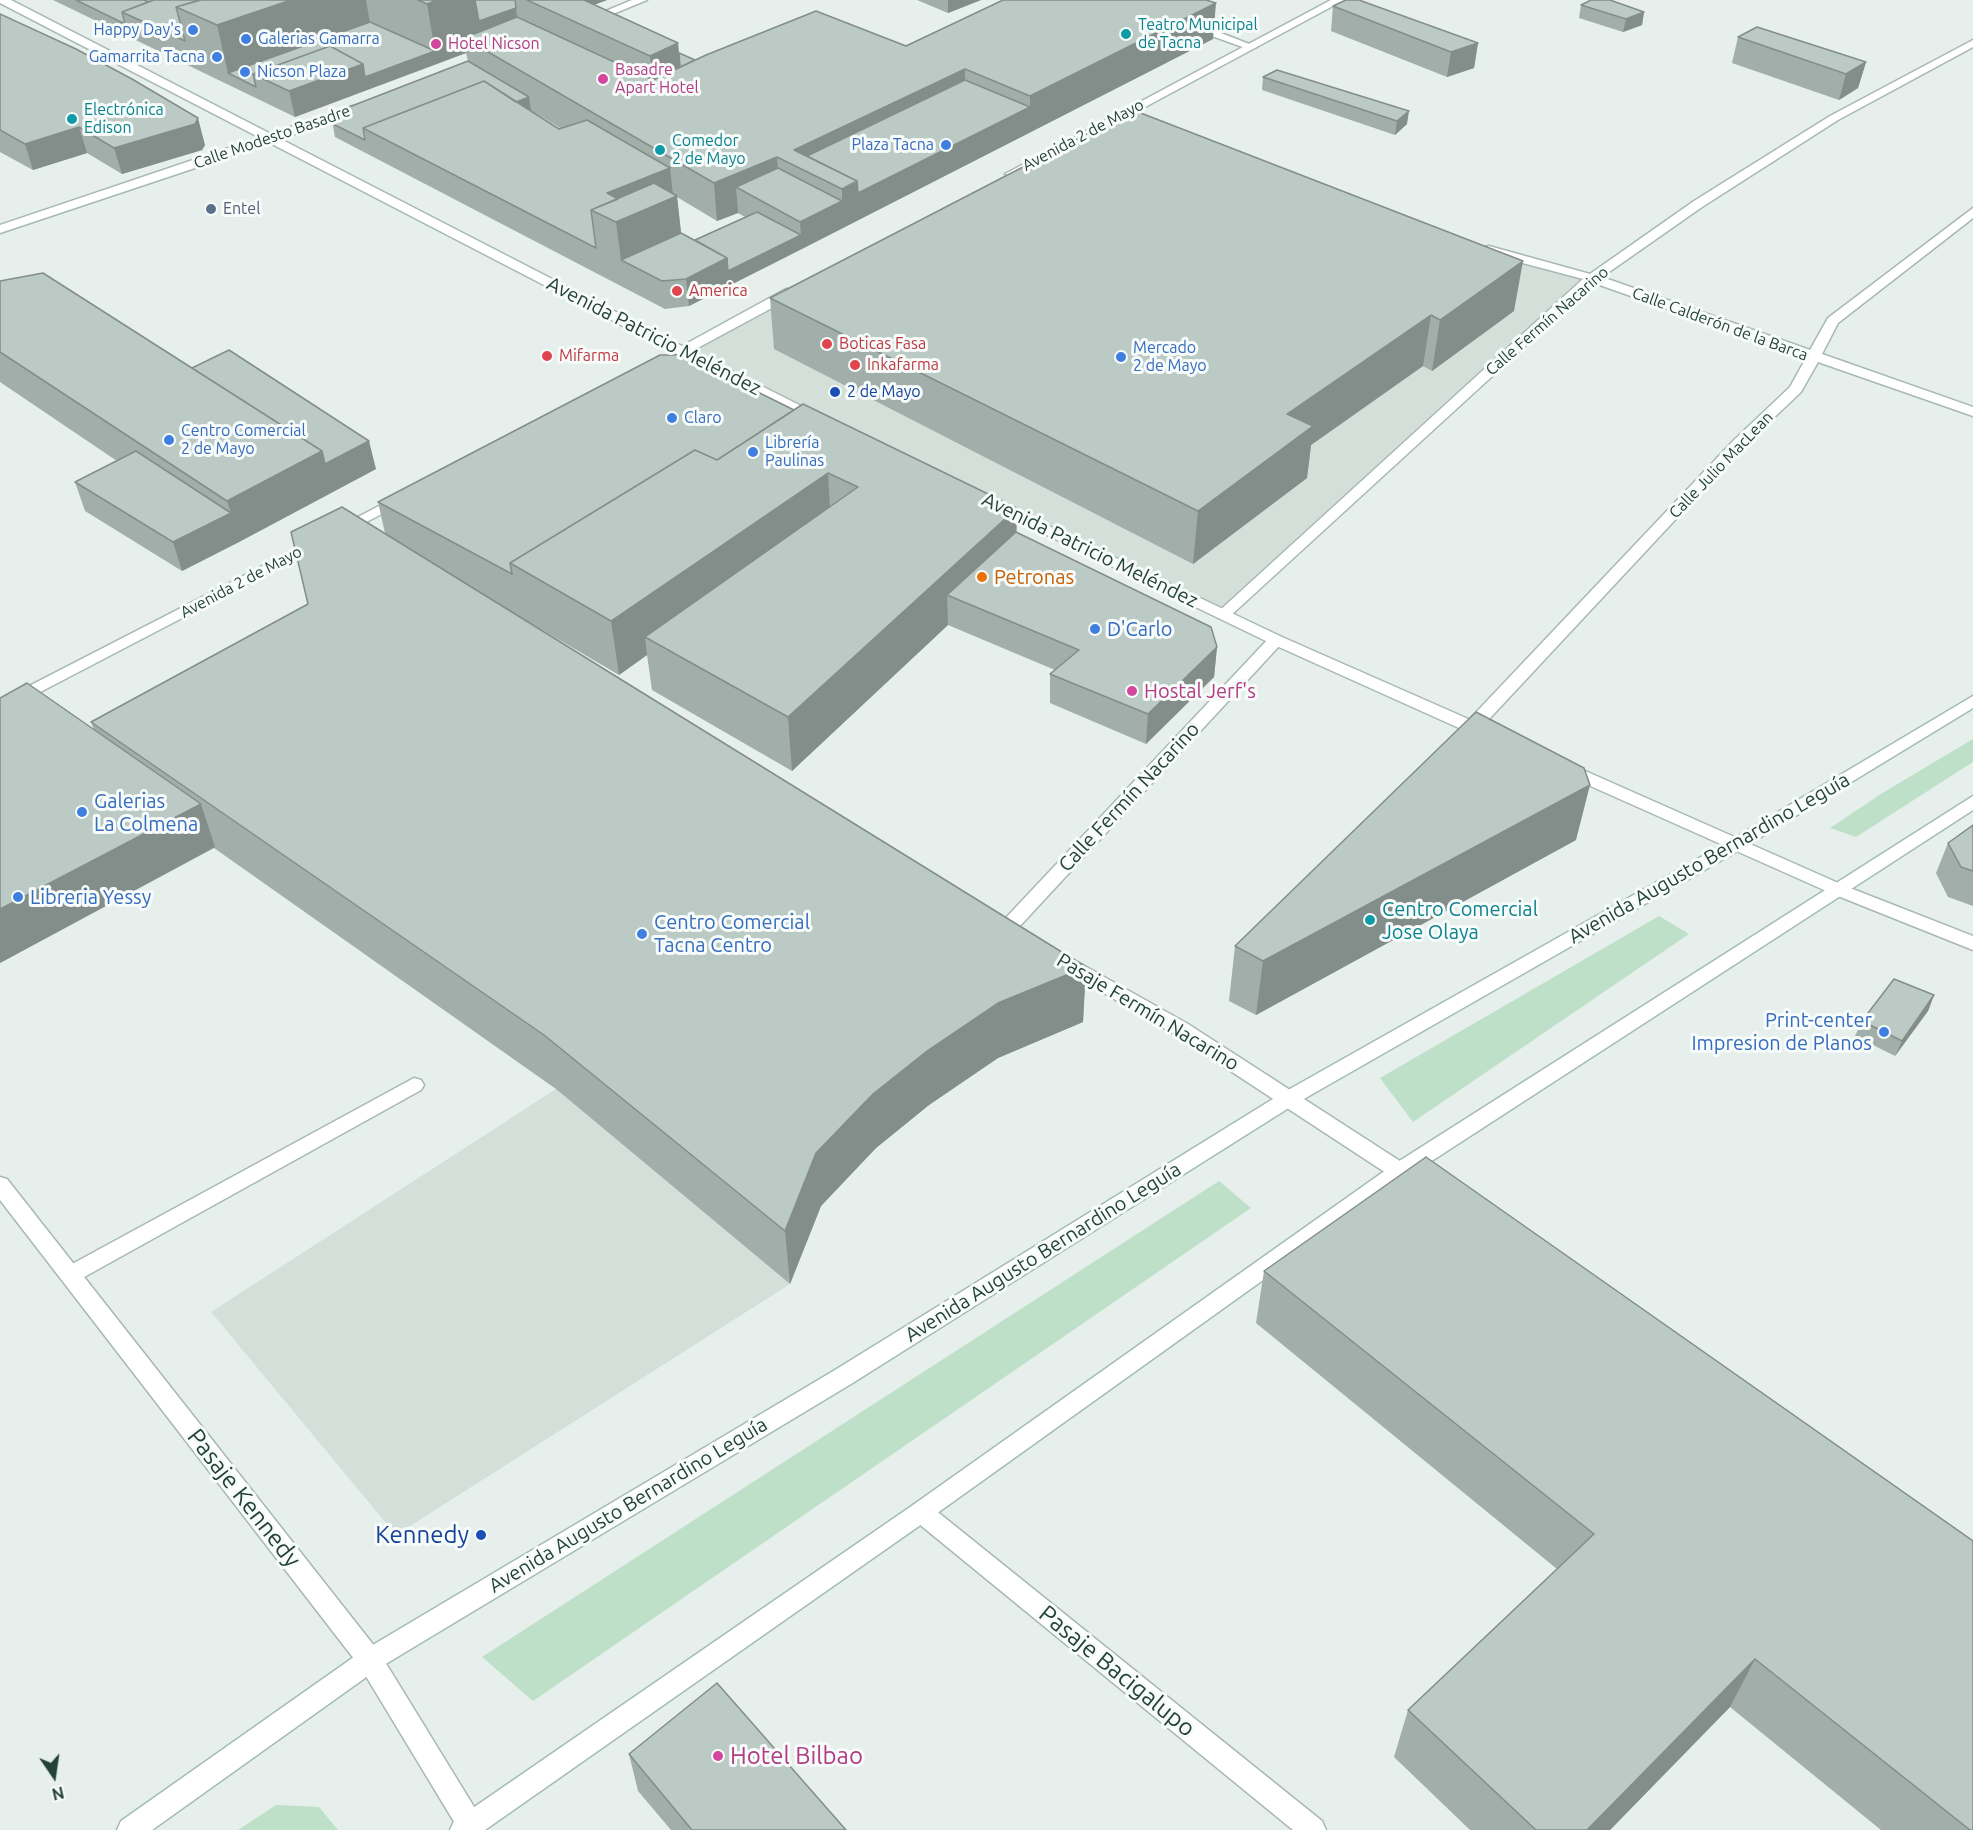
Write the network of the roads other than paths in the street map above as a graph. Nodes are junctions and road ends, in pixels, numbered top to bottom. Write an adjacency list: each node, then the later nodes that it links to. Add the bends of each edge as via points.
1 (3, 0): 11 (street, Avenida Patricio Meléndez)
2 (642, 0): 5 (street)
3 (1339, 0): 7 (street, Avenida 2 de Mayo)
4 (1177, 20): 7 (street)
5 (576, 25)
6 (1973, 43): 16 (street, Calle Fermín Nacarino, via 1834,118 1698,204)
7 (1252, 47): 9 (street, Avenida 2 de Mayo)
8 (368, 103): 11 (street, Calle Modesto Basadre)
9 (1130, 110): 10 (street); 12 (street, Avenida 2 de Mayo)
10 (1149, 117)
11 (269, 140): 14 (street, Calle Modesto Basadre); 18 (street, Avenida Patricio Meléndez)
12 (994, 183)
13 (1973, 212): 19 (street, Calle Julio MacLean, via 1833,321)
14 (0, 229)
15 (1480, 248): 16 (street, Calle Calderón de la Barca)
16 (1592, 278): 19 (street, Calle Calderón de la Barca); 25 (street, Calle Fermín Nacarino)
17 (807, 284): 18 (street)
18 (682, 351): 20 (street); 22 (street, Avenida Patricio Meléndez)
19 (1813, 357): 21 (street, Calle Calderón de la Barca); 29 (street, Calle Julio MacLean, via 1796,389 1739,443)
20 (661, 362)
21 (1973, 412)
22 (830, 424)
23 (410, 494): 28 (street, Avenida 2 de Mayo)
24 (979, 496): 25 (street, Avenida Patricio Meléndez)
25 (1222, 615): 26 (street, Avenida Patricio Meléndez)
26 (1276, 640): 29 (street, Avenida Patricio Meléndez); 35 (street, Calle Fermín Nacarino)
27 (1973, 701): 33 (street, Avenida Augusto Bernardino Leguía)
28 (0, 708)
29 (1472, 727): 30 (street, Avenida Patricio Meléndez)
30 (1504, 741)
31 (1546, 760): 33 (street)
32 (1973, 802): 34 (street)
33 (1737, 844): 34 (street); 38 (street, Avenida Augusto Bernardino Leguía)
34 (1839, 890): 36 (street); 39 (street)
35 (1007, 928): 38 (street, Pasaje Fermín Nacarino, via 1181,1029)
36 (1973, 943)
37 (414, 1084): 42 (street)
38 (1287, 1099): 39 (street, Pasaje Fermín Nacarino); 44 (street, Avenida Augusto Bernardino Leguía, via 843,1377)
39 (1400, 1171): 41 (street, Pasaje Fermín Nacarino); 43 (street)
40 (0, 1185): 42 (street, Pasaje Kennedy)
41 (1429, 1192)
42 (70, 1275): 44 (street, Pasaje Kennedy)
43 (921, 1512): 45 (street); 47 (street, Pasaje Bacigalupo)
44 (370, 1660): 45 (street, Pasaje Kennedy); 46 (street, Avenida Augusto Bernardino Leguía)
45 (467, 1827)
46 (130, 1830)
47 (1312, 1830)

